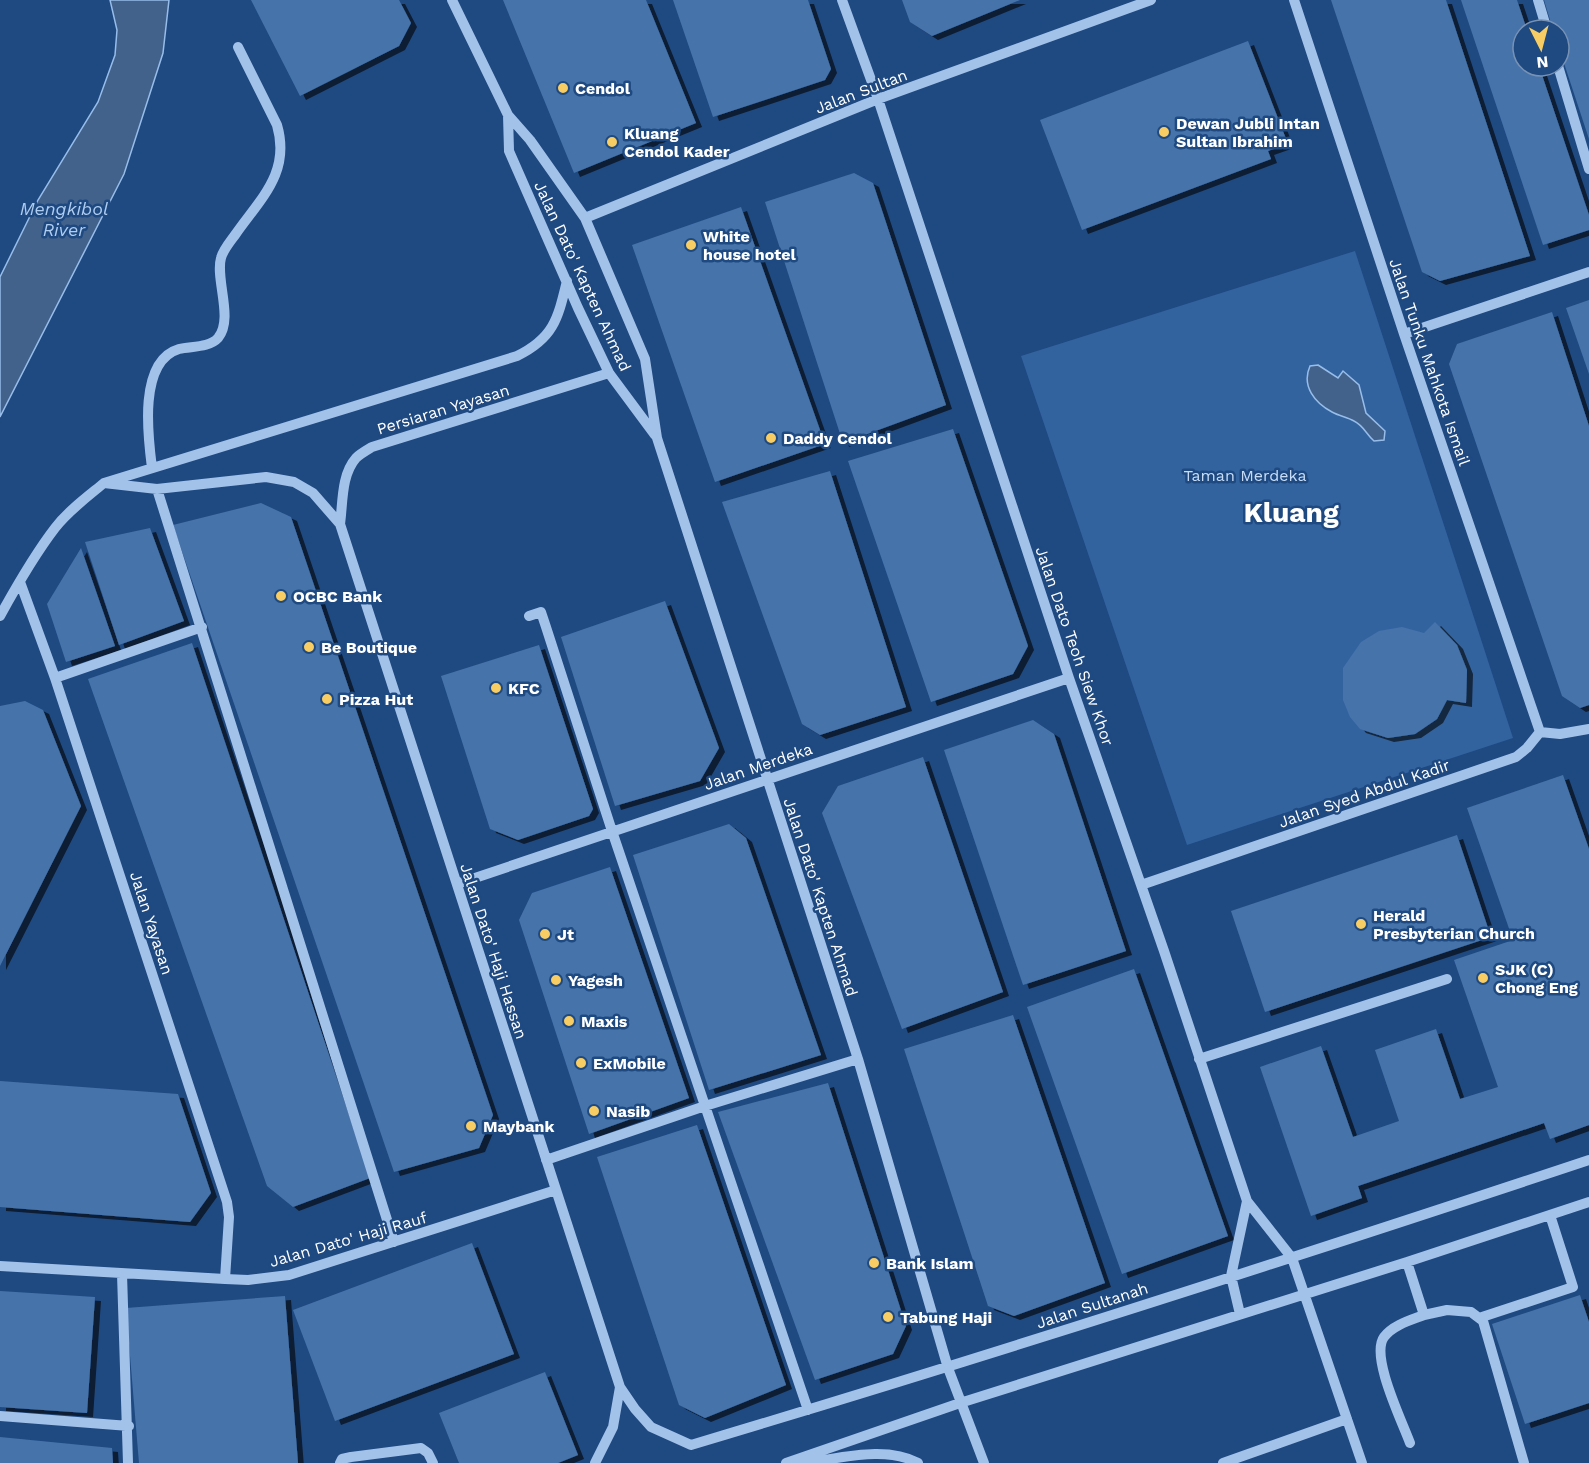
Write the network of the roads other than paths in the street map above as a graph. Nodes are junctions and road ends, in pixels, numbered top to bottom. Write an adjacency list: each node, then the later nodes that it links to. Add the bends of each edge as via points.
1 (452, 0): 10 (street, Jalan Dato' Kapten Ahmad)
2 (842, 0): 9 (street, Jalan Dato Teoh Siew Khor)
3 (1151, 0): 9 (street, Jalan Sultan)
4 (1294, 0): 15 (street, Jalan Tunku Mahkota Ismail)
5 (1538, 0): 6 (street)
6 (1543, 18)
7 (238, 47): 18 (street, via 277,125 280,161 269,189 220,259 224,327 218,338 167,354 160,361 147,421)
8 (1562, 78): 11 (street)
9 (878, 99): 12 (street, Jalan Sultan); 27 (street, Jalan Dato Teoh Siew Khor)
10 (508, 116): 12 (street, Jalan Dato' Kapten Ahmad, via 530,140); 14 (street, Jalan Dato' Kapten Ahmad, via 509,152)
11 (1589, 169)
12 (585, 218): 17 (street, Jalan Dato' Kapten Ahmad, via 645,359)
13 (1589, 272): 15 (street)
14 (567, 281): 16 (street, Jalan Dato' Kapten Ahmad); 18 (street, Persiaran Yayasan, via 554,326 543,340 517,356)
15 (1404, 334): 29 (street, Jalan Tunku Mahkota Ismail)
16 (609, 373): 17 (street, Jalan Dato' Kapten Ahmad); 21 (street, Persiaran Yayasan, via 372,447 356,458 349,470)
17 (657, 438): 30 (street, Jalan Dato' Kapten Ahmad)
18 (152, 468): 19 (street, Persiaran Yayasan)
19 (104, 483): 20 (street); 22 (street, Persiaran Yayasan, via 56,527)
20 (157, 489): 21 (street, via 266,477 294,482 313,493); 25 (street)
21 (340, 524): 32 (street, Jalan Dato' Haji Hassan)
22 (20, 582): 23 (street, Persiaran Yayasan); 26 (street, Jalan Yayasan)
23 (0, 616)
24 (529, 616): 31 (street, via 541,612)
25 (202, 627): 26 (street); 44 (street)
26 (55, 678): 50 (street, Jalan Yayasan, via 227,1202)
27 (1069, 678): 30 (street, Jalan Merdeka); 33 (street, Jalan Dato Teoh Siew Khor)
28 (1589, 729): 29 (street, via 1560,734)
29 (1540, 732): 33 (street, Jalan Syed Abdul Kadir, via 1516,757)
30 (767, 779): 31 (street, Jalan Merdeka); 35 (street, Jalan Dato' Kapten Ahmad)
31 (612, 831): 32 (street, Jalan Merdeka); 37 (street)
32 (456, 884): 38 (street, Jalan Dato' Haji Hassan)
33 (1141, 885): 36 (street, Jalan Dato Teoh Siew Khor)
34 (1447, 979): 36 (street)
35 (858, 1059): 37 (street); 55 (street, Jalan Dato' Kapten Ahmad)
36 (1199, 1059): 41 (street, Jalan Dato Teoh Siew Khor)
37 (705, 1106): 38 (street); 58 (street)
38 (546, 1160): 40 (street, Jalan Dato' Haji Hassan)
39 (1589, 1160): 45 (street, Jalan Sultanah)
40 (556, 1191): 44 (street, Jalan Dato' Haji Rauf); 56 (street, Jalan Dato' Haji Hassan)
41 (1247, 1201): 45 (street); 49 (street)
42 (1589, 1202): 43 (street)
43 (1550, 1215): 46 (street); 54 (street, via 1573,1287)
44 (394, 1242): 50 (street, Jalan Dato' Haji Rauf, via 289,1275)
45 (1292, 1258): 49 (street, Jalan Sultanah); 51 (street)
46 (1407, 1262): 51 (street); 53 (street)
47 (0, 1266): 48 (street, Jalan Dato' Haji Rauf)
48 (122, 1274): 50 (street, Jalan Dato' Haji Rauf); 61 (street)
49 (1230, 1276): 52 (street); 55 (street, Jalan Sultanah)
50 (225, 1279)
51 (1304, 1294): 52 (street); 60 (street)
52 (1240, 1314): 57 (street)
53 (1424, 1315): 54 (street, via 1447,1310 1471,1312); 62 (street, via 1397,1326 1383,1337 1380,1346 1380,1362)
54 (1479, 1318): 73 (street)
55 (948, 1368): 57 (street, Jalan Dato' Kapten Ahmad); 58 (street, Jalan Sultanah)
56 (620, 1387): 58 (street, Jalan Sultanah, via 651,1427 691,1444); 66 (street, via 612,1427)
57 (960, 1402): 67 (street); 70 (street, Jalan Dato' Kapten Ahmad)
58 (808, 1410)
59 (0, 1416): 61 (street)
60 (1347, 1419): 71 (street); 72 (street)
61 (129, 1426): 63 (street)
62 (1410, 1443)
63 (129, 1463)
64 (340, 1463): 65 (street, via 351,1457 421,1448)
65 (433, 1463)
66 (595, 1463)
67 (786, 1463)
68 (804, 1463): 69 (street, via 877,1454 907,1457)
69 (918, 1463)
70 (984, 1463)
71 (1223, 1463)
72 (1362, 1463)
73 (1524, 1463)

